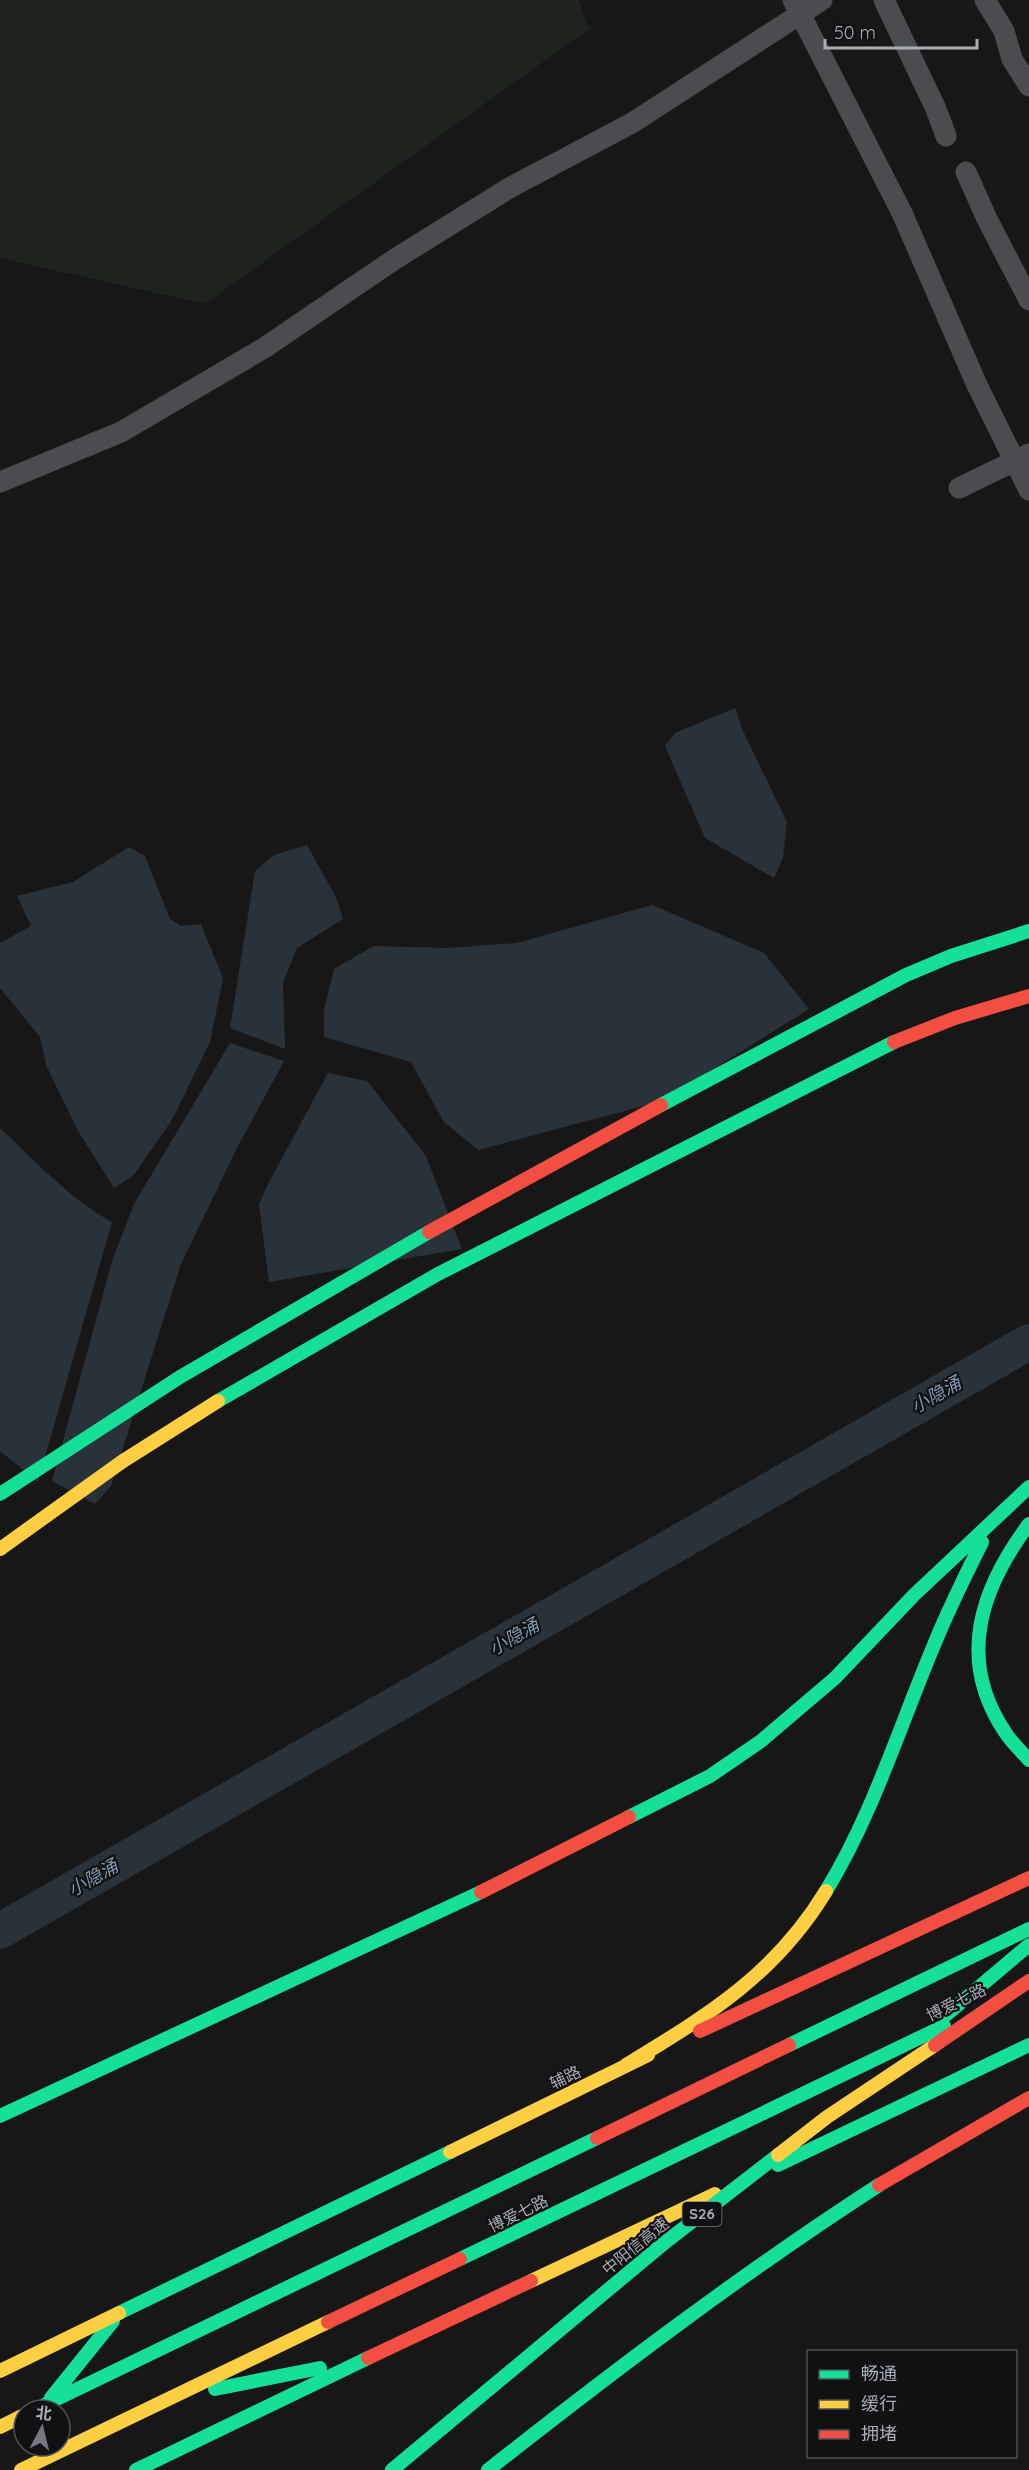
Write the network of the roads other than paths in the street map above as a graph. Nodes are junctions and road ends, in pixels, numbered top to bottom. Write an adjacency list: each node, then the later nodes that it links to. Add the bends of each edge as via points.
1 (822, 0): 4 (street)
2 (884, 0): 6 (street)
3 (985, 0): 5 (street)
4 (797, 7): 9 (street, via 902,213 977,385); 10 (street, via 632,123 511,187 264,348 121,432)
5 (1029, 86)
6 (946, 136)
7 (966, 172): 8 (street)
8 (1029, 300)
9 (1022, 458): 11 (street); 12 (street)
10 (0, 482)
11 (959, 488)
12 (1029, 490)
13 (1029, 932): 16 (main road, via 951,956 906,975 606,1135 256,1331)
14 (1029, 996): 19 (main road, via 933,1024 883,1046 438,1274 199,1412)
15 (1029, 1487): 17 (main road)
16 (0, 1494)
17 (1007, 1506): 26 (main road, via 957,1588 865,1816 848,1854 815,1907 778,1957 732,1998); 28 (main road, via 835,1678 761,1741 710,1776 504,1881)
18 (1029, 1524): 20 (main road, via 996,1572 986,1598 978,1657 982,1688 994,1719)
19 (0, 1549)
20 (1029, 1761)
21 (1029, 1878): 26 (main road, 辅路)
22 (1029, 1929): 34 (main road, 博爱七路)
23 (1029, 1945): 29 (main road, bridge)
24 (1029, 1983): 29 (main road, 中阳信高速 / S26, bridge); 35 (main road, 博爱七路)
25 (1029, 2045): 31 (main road)
26 (626, 2065): 30 (main road, 辅路)
27 (1029, 2098): 39 (main road, via 957,2136 744,2274)
28 (0, 2116)
29 (827, 2117): 38 (main road, 中阳信高速 / S26, bridge, via 663,2244)
30 (119, 2313): 32 (main road, 辅路); 33 (main road)
31 (368, 2358): 35 (main road); 37 (main road)
32 (0, 2371)
33 (48, 2398)
34 (59, 2398)
35 (166, 2399): 36 (main road, 博爱七路)
36 (21, 2470)
37 (136, 2470)
38 (392, 2470)
39 (488, 2470)

